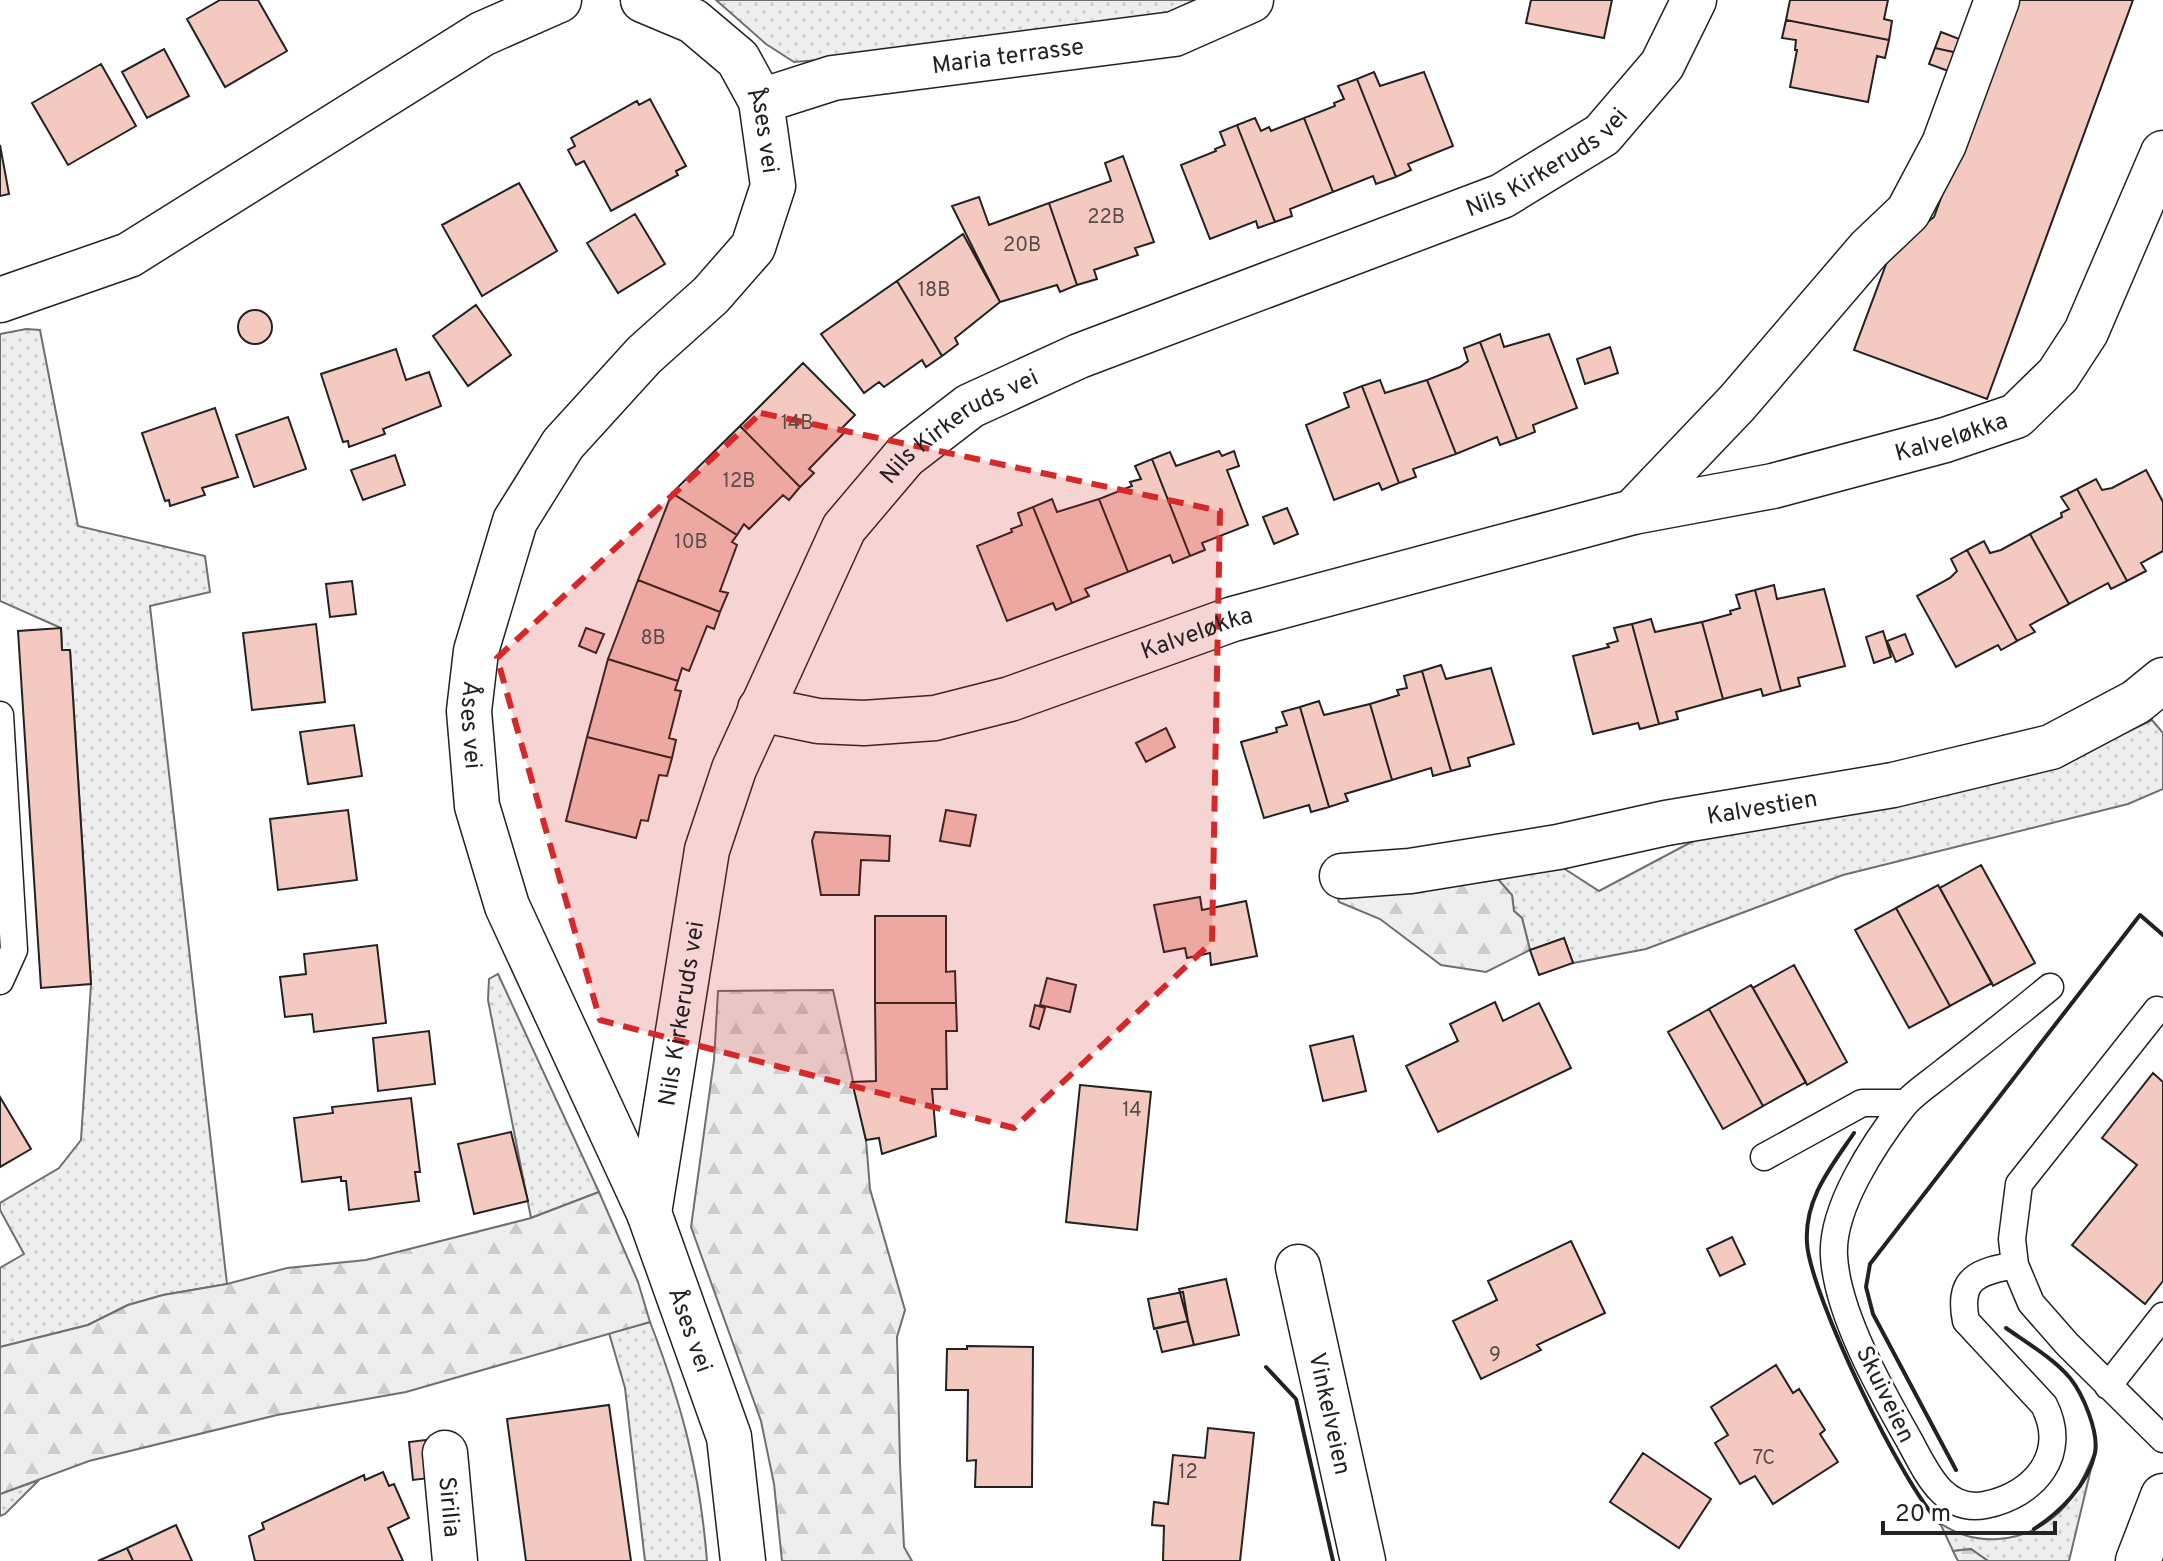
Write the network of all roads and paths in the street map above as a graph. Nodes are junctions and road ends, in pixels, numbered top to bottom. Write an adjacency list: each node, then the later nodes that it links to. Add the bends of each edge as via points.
1 (559, 0): 8 (street, via 482,34 129,255)
2 (643, 0): 6 (street, Åses vei, via 693,21 738,59)
3 (1251, 0): 6 (street, Maria terrasse, via 1174,34 833,78)
4 (1694, 0): 11 (street, Nils Kirkeruds vei, via 1662,65 1602,135 1502,196 1079,356 970,406 905,456 844,528)
5 (1997, 0): 9 (street, via 1944,144 1908,212)
6 (761, 101): 19 (street, Åses vei, via 773,186 753,247 563,444 515,521 472,681 469,711 477,806 507,906)
7 (2163, 153): 9 (street, Kalveløkka, via 2086,332 2058,375 2016,416 1773,486)
8 (0, 300)
9 (1633, 512): 11 (street, Kalveløkka, via 1233,619 1010,699 935,718 818,721)
10 (2163, 680): 13 (street, Kalvestien, via 2136,702 2051,747 1893,785 1558,847 1410,871)
11 (760, 709): 19 (street, Nils Kirkeruds vei, via 707,850)
12 (0, 715): 14 (lane, via 14,950)
13 (1342, 876)
14 (0, 981)
15 (2050, 987): 17 (lane, Skuiveien)
16 (2157, 1010): 20 (lane, via 2019,1184 2012,1239)
17 (1906, 1103): 18 (lane, via 1862,1103); 20 (lane, Skuiveien, via 1840,1209 1834,1258 1847,1313 1897,1420 1929,1478 1947,1498 1962,1504 2006,1501 2030,1486 2054,1446 2044,1405 1966,1321 1963,1307 1970,1281 1981,1271)
18 (1764, 1157)
19 (649, 1213): 28 (street, Åses vei, via 729,1437)
20 (2015, 1265): 23 (lane, via 2031,1303)
21 (1298, 1267): 29 (street, Vinkelveien)
22 (2163, 1316): 23 (lane)
23 (2108, 1386): 24 (lane)
24 (2163, 1439)
25 (445, 1453): 27 (street, Sirilia)
26 (2163, 1496): 30 (street)
27 (455, 1561)
28 (743, 1561)
29 (1363, 1561)
30 (2138, 1561)

